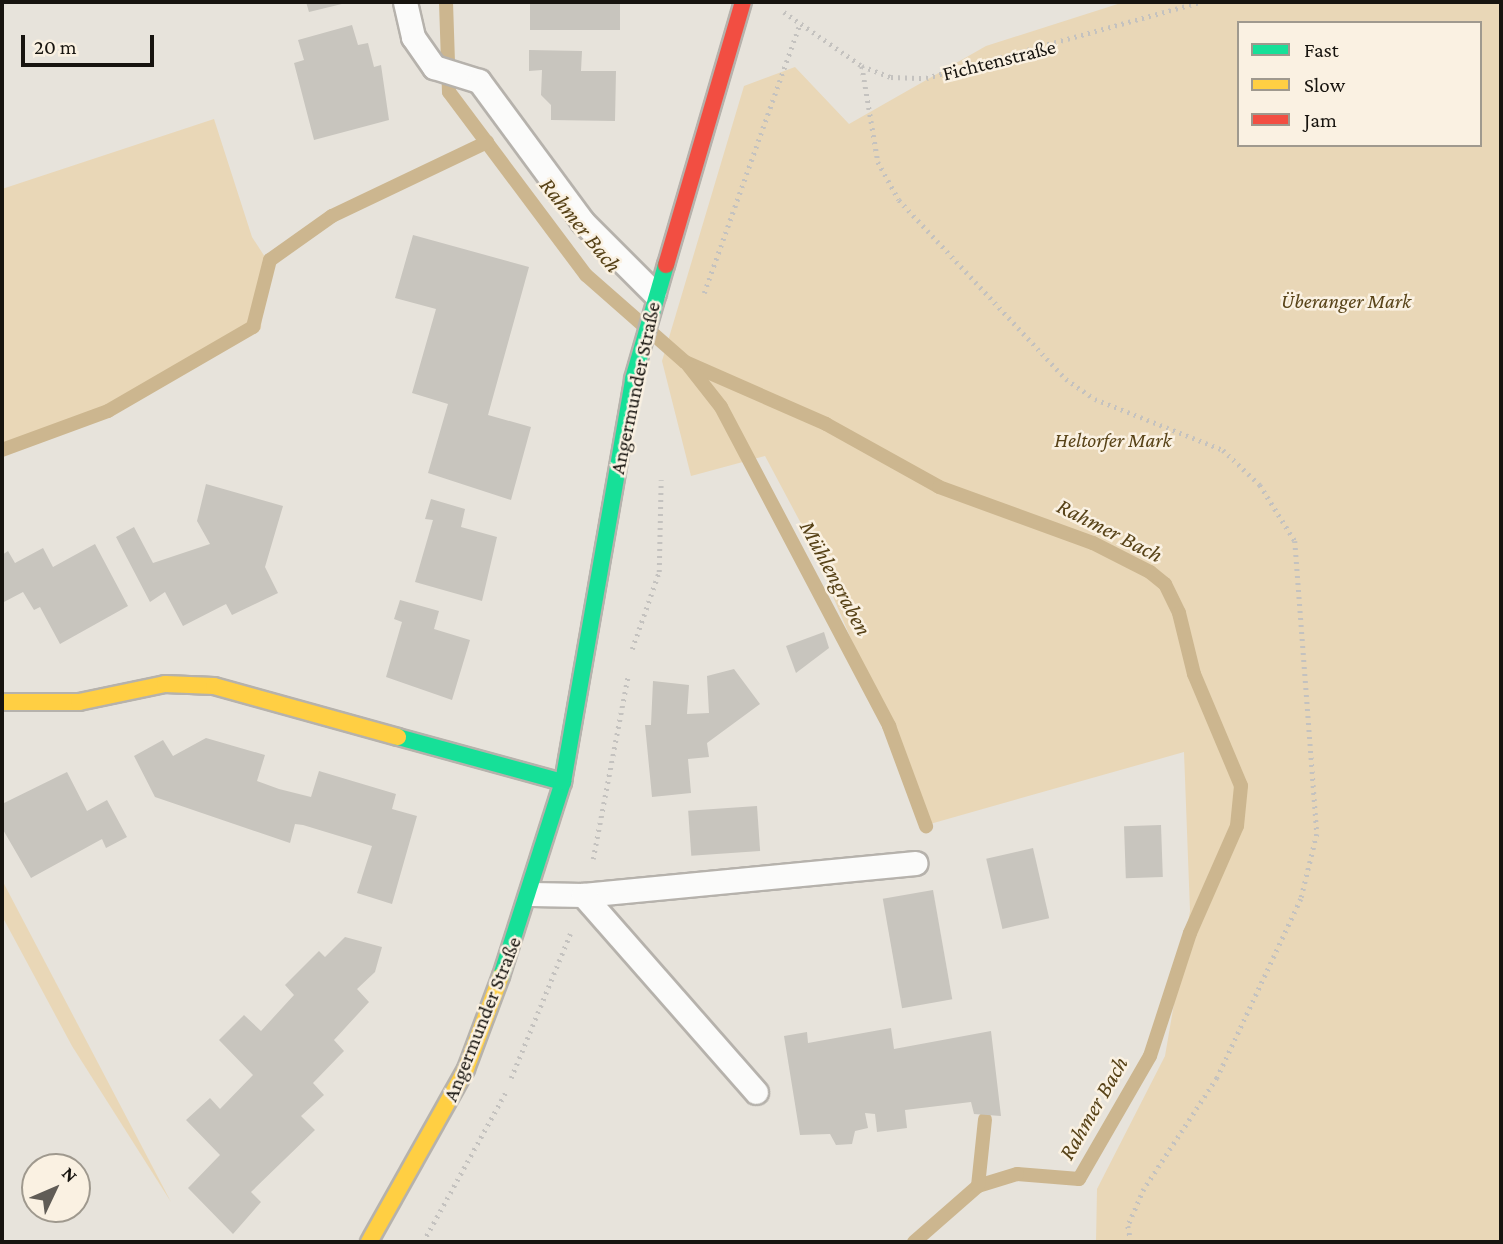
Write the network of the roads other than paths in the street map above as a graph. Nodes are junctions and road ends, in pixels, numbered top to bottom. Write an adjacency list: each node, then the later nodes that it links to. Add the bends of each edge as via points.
1 (405, 2): 3 (lane, via 413,37 434,67 479,81 583,222)
2 (743, 2): 3 (main road, Angermunder Straße)
3 (654, 293): 5 (main road, Angermunder Straße, via 633,379)
4 (2, 702): 5 (main road, via 79,702 166,684 214,687)
5 (563, 782): 7 (main road, Angermunder Straße)
6 (915, 863): 8 (lane)
7 (532, 894): 8 (lane); 10 (main road, Angermunder Straße, via 466,1069)
8 (583, 895): 9 (lane)
9 (756, 1092)
10 (369, 1242)

